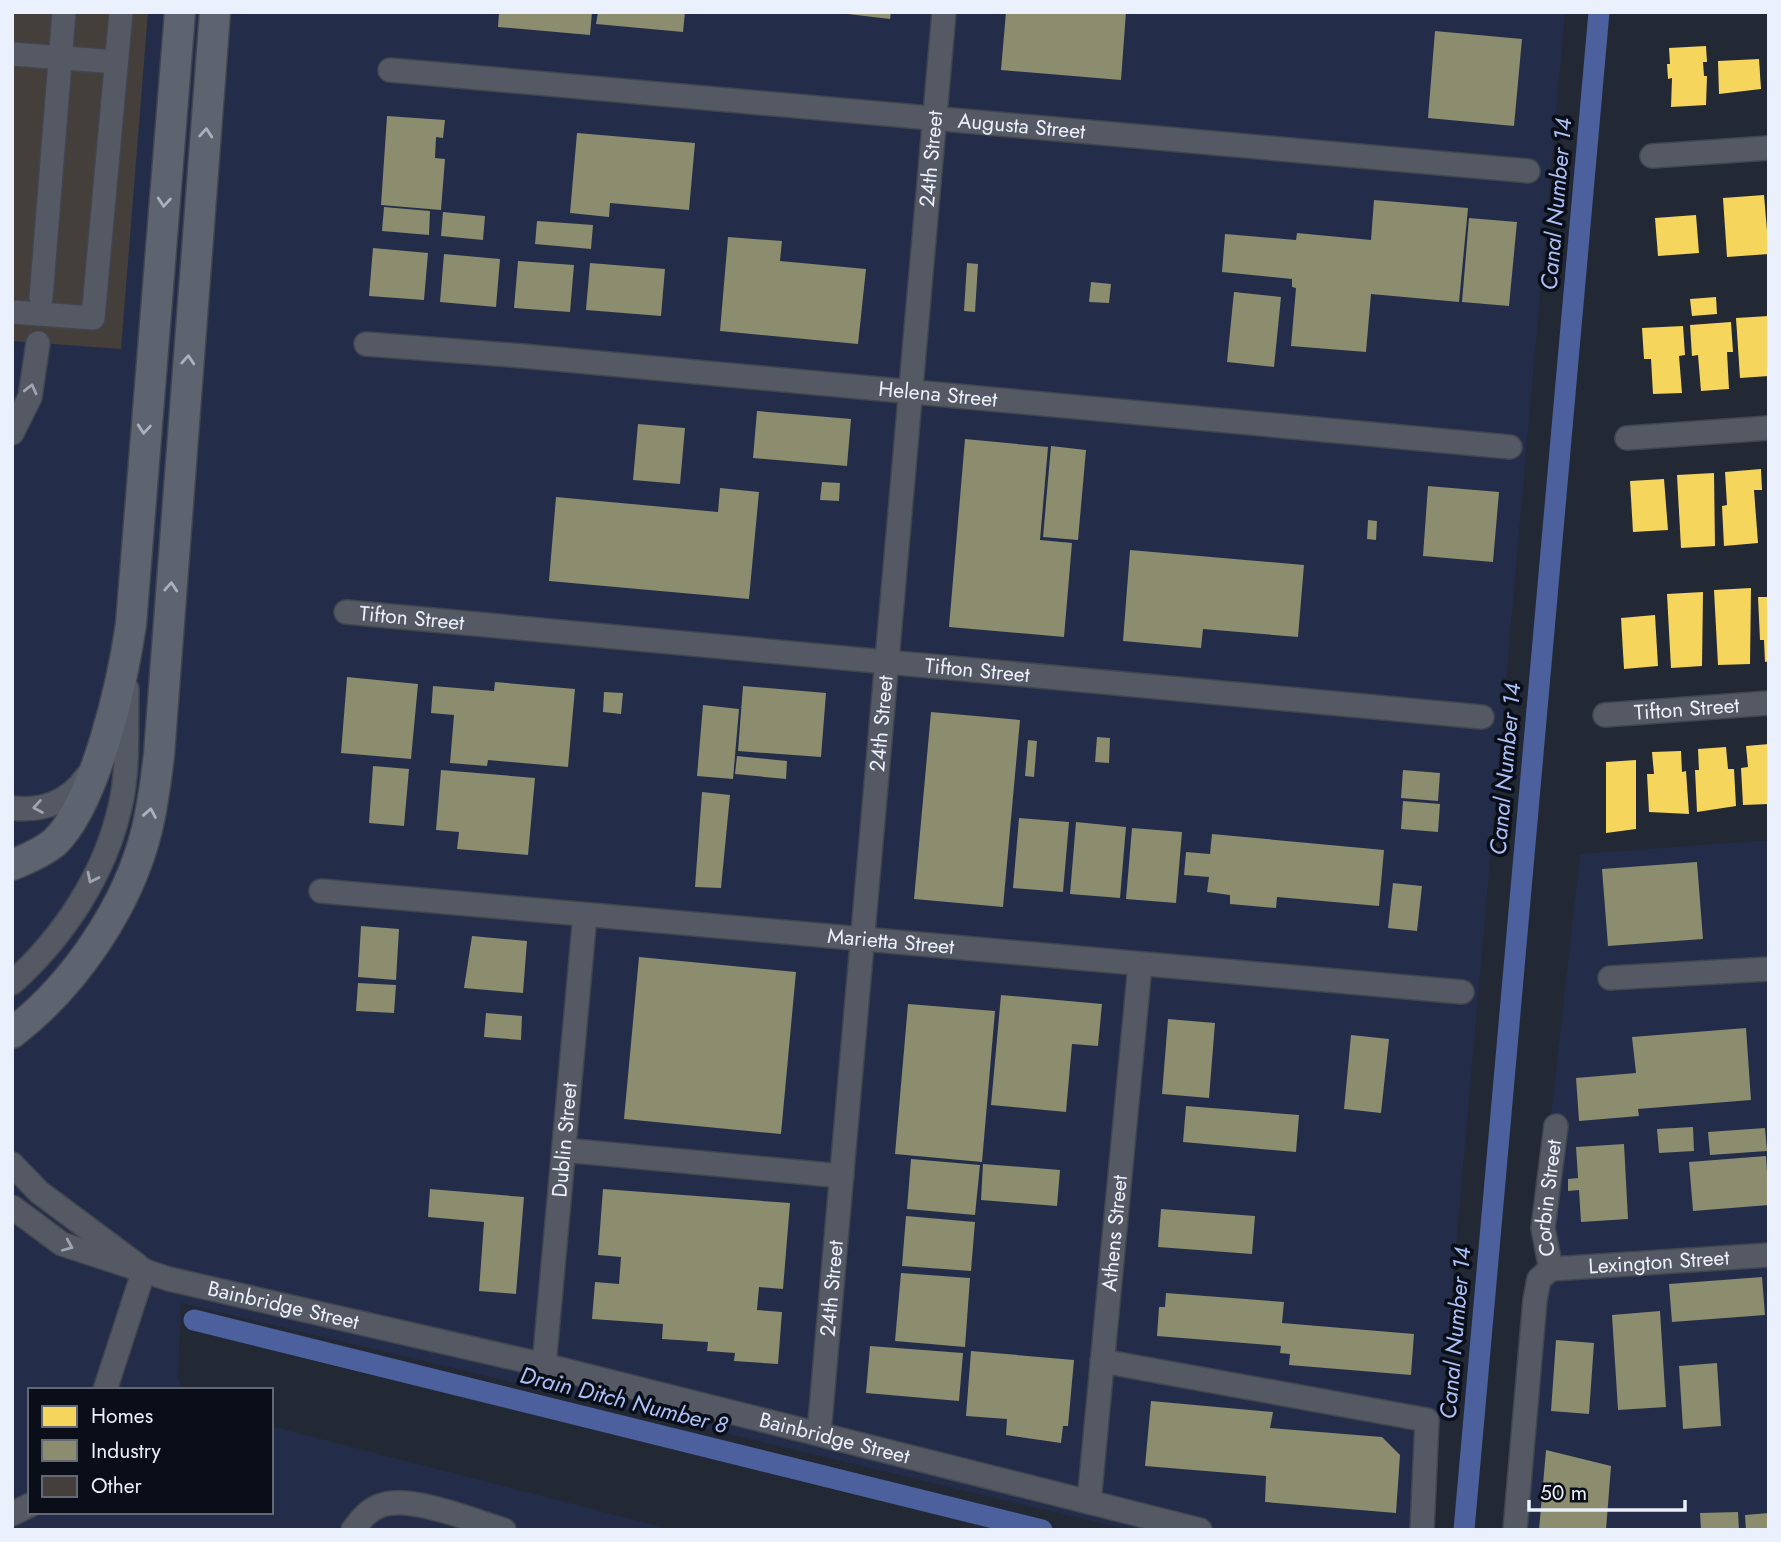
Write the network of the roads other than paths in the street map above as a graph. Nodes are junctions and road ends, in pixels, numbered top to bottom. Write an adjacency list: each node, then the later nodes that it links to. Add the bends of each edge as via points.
1 (64, 12): 7 (street)
2 (121, 12): 8 (street)
3 (180, 12): 24 (main road, one-way to 24)
4 (215, 12): 42 (main road, one-way to 4, via 49,999 103,929 130,878 147,830 159,755)
5 (944, 12): 10 (street, 24th Street)
6 (12, 54): 7 (street)
7 (60, 57): 8 (street); 14 (street)
8 (117, 62): 15 (street, via 93,318)
9 (390, 70): 10 (street, Augusta Street)
10 (935, 118): 13 (street, Augusta Street); 18 (street, 24th Street)
11 (1769, 148): 12 (street)
12 (1652, 156)
13 (1528, 171)
14 (41, 298)
15 (12, 312)
16 (38, 343): 20 (street, one-way to 16, via 30,397)
17 (366, 344): 18 (street, Helena Street)
18 (912, 392): 22 (street, Helena Street); 25 (street, 24th Street)
19 (1769, 428): 21 (street)
20 (12, 433)
21 (1628, 438)
22 (1510, 447)
23 (346, 612): 25 (street, Tifton Street)
24 (128, 644): 29 (main road, via 114,709); 35 (street, one-way to 35, via 121,806 84,895)
25 (887, 663): 28 (street, Tifton Street); 34 (street, 24th Street)
26 (1769, 702): 27 (street, Tifton Street)
27 (1605, 715)
28 (1482, 717)
29 (95, 765): 30 (street, one-way to 30, via 81,785 54,804); 31 (main road, via 68,827 54,843)
30 (12, 808)
31 (12, 865)
32 (321, 891): 33 (street, Marietta Street)
33 (585, 915): 34 (street, Marietta Street); 44 (street, Dublin Street)
34 (863, 941): 37 (street, Marietta Street); 46 (street, 24th Street)
35 (48, 949): 36 (street); 40 (street)
36 (12, 961)
37 (1140, 965): 41 (street, Marietta Street); 52 (street, Athens Street)
38 (1769, 969): 39 (street)
39 (1610, 978)
40 (12, 983)
41 (1462, 992)
42 (12, 1033)
43 (1556, 1126): 50 (street, Corbin Street, via 1543,1228)
44 (564, 1150): 46 (street); 53 (street, Dublin Street)
45 (12, 1164): 47 (street, Bainbridge Street)
46 (842, 1176): 55 (street, 24th Street)
47 (39, 1192): 48 (street); 51 (street, Bainbridge Street)
48 (16, 1211): 51 (street, Bainbridge Street, one-way to 51, via 62,1244)
49 (1769, 1255): 50 (street, Lexington Street)
50 (1551, 1269): 63 (street, via 1539,1279 1535,1300)
51 (144, 1270): 53 (street, Bainbridge Street); 54 (street)
52 (1102, 1361): 56 (street, Athens Street); 62 (street, via 1427,1420)
53 (544, 1365): 55 (street, Bainbridge Street)
54 (106, 1388)
55 (819, 1433): 56 (street, Bainbridge Street)
56 (1088, 1502): 61 (street, Bainbridge Street)
57 (28, 1506): 58 (street)
58 (12, 1514)
59 (353, 1530): 60 (street, via 364,1515 380,1506 406,1502)
60 (504, 1530)
61 (1200, 1530)
62 (1422, 1530)
63 (1515, 1530)

